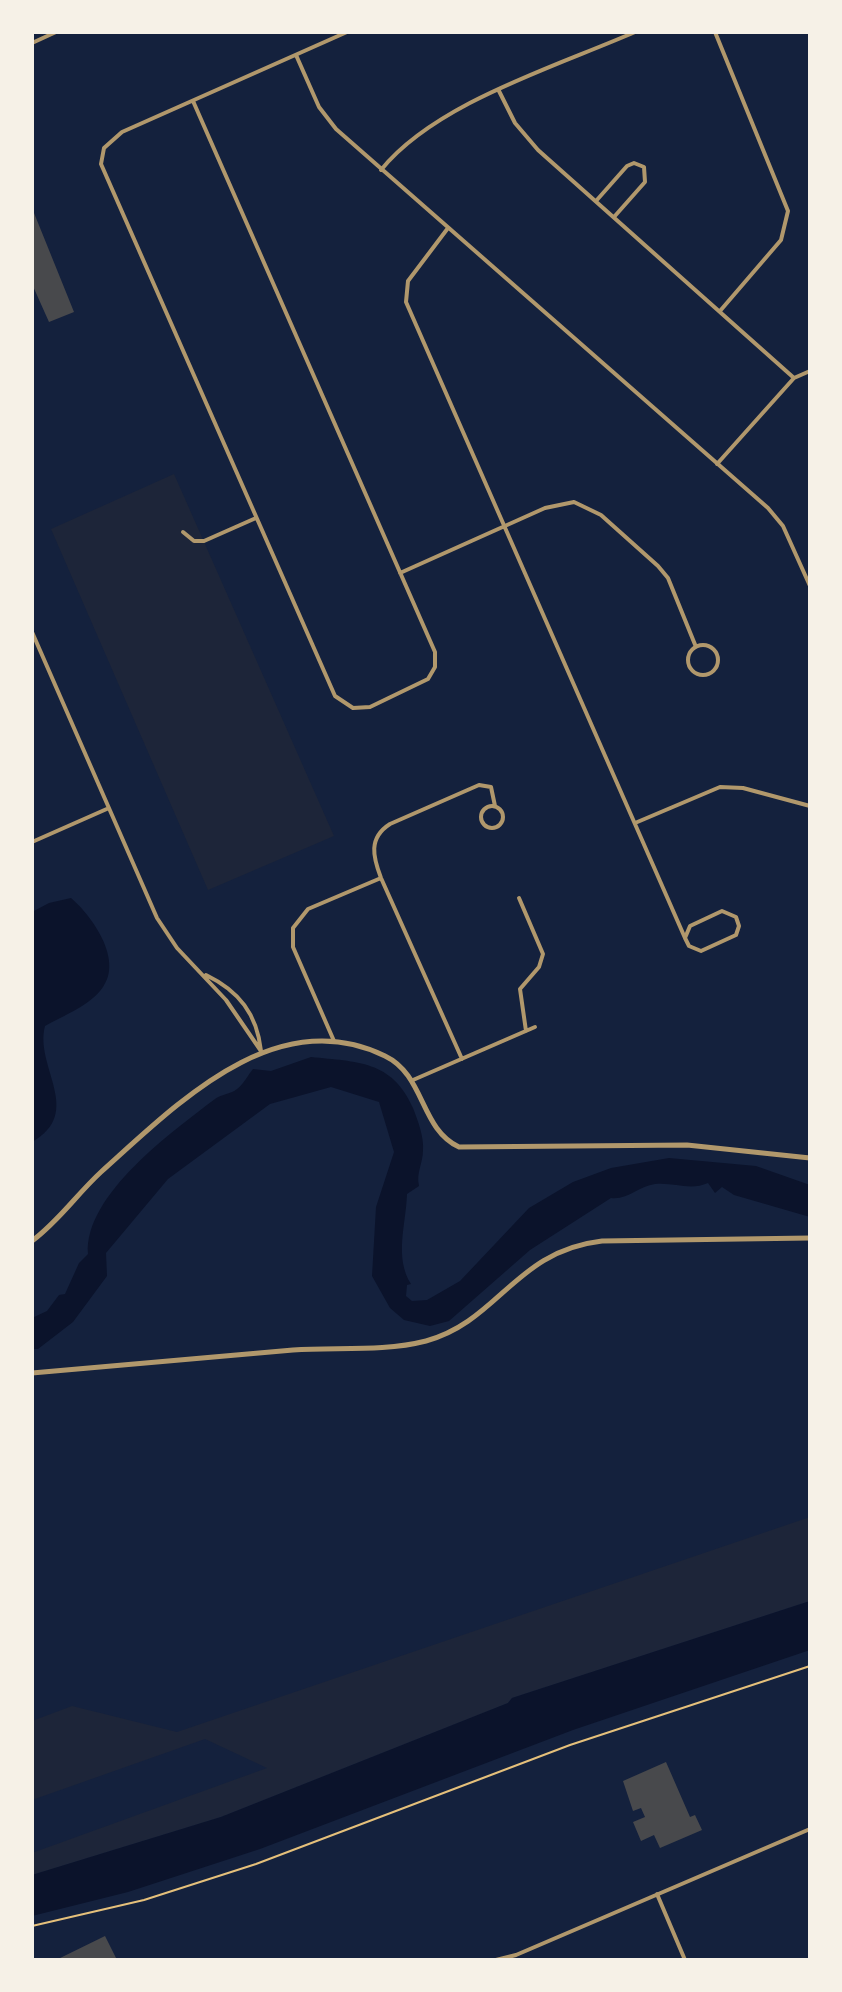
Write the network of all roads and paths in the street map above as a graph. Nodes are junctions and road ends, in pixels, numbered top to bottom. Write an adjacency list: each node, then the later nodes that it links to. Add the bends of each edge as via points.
1 (56, 32): 5 (street)
2 (346, 32): 7 (street)
3 (635, 32): 8 (street)
4 (715, 32): 14 (street, via 788,211 781,240)
5 (47, 34): 6 (street)
6 (32, 43)
7 (296, 55): 9 (street); 10 (street, via 327,119)
8 (499, 91): 10 (street, via 431,123); 11 (street, via 524,135)
9 (193, 101): 18 (street, via 114,137 104,148 101,164); 21 (street)
10 (381, 170): 13 (street)
11 (596, 201): 12 (street); 12 (street, via 627,166 642,165 645,182)
12 (614, 217): 14 (street)
13 (448, 228): 17 (street); 19 (street, via 408,281 406,302)
14 (720, 311): 16 (street)
15 (810, 371): 16 (street)
16 (794, 378): 17 (street)
17 (717, 464): 22 (street, via 779,520)
18 (256, 518): 20 (street, via 204,541); 21 (street, via 335,696 353,708 370,707 423,683 435,667 435,652)
19 (504, 527): 21 (street); 24 (street, via 554,504 574,502 592,509 665,574); 28 (street)
20 (183, 532)
21 (400, 573)
22 (810, 586)
23 (32, 632): 27 (street)
24 (696, 647): 24 (street, via 688,664 694,672 708,674 717,665 717,655 711,648)
25 (495, 806): 25 (street, via 481,815 488,827 502,821); 30 (street, via 491,787 484,784 390,824 378,835 373,851)
26 (810, 806): 28 (street, via 720,787)
27 (109, 808): 29 (street); 33 (street, via 157,918 177,948)
28 (635, 823): 32 (street)
29 (32, 842)
30 (381, 878): 36 (street, via 308,909 293,928 293,947); 38 (street)
31 (519, 898): 35 (street, via 543,954 520,989)
32 (685, 938): 32 (street, via 690,926 722,911 738,921 736,935 701,951)
33 (206, 975): 37 (street); 37 (street, via 242,1001 258,1030)
34 (535, 1027): 35 (street)
35 (526, 1031): 38 (street)
36 (334, 1041): 37 (street); 39 (street, via 383,1055)
37 (261, 1051): 42 (street, via 226,1069 152,1129)
38 (462, 1059): 39 (street)
39 (413, 1080): 40 (street, via 441,1135 459,1147 687,1145)
40 (810, 1158)
41 (810, 1238): 43 (street, via 602,1241 569,1247 527,1269 453,1331 404,1346)
42 (32, 1241)
43 (32, 1373)
44 (810, 1666): 47 (path, via 570,1745 256,1864 144,1900)
45 (810, 1829): 46 (street)
46 (657, 1894): 48 (street); 49 (street)
47 (32, 1926)
48 (496, 1960)
49 (685, 1960)

